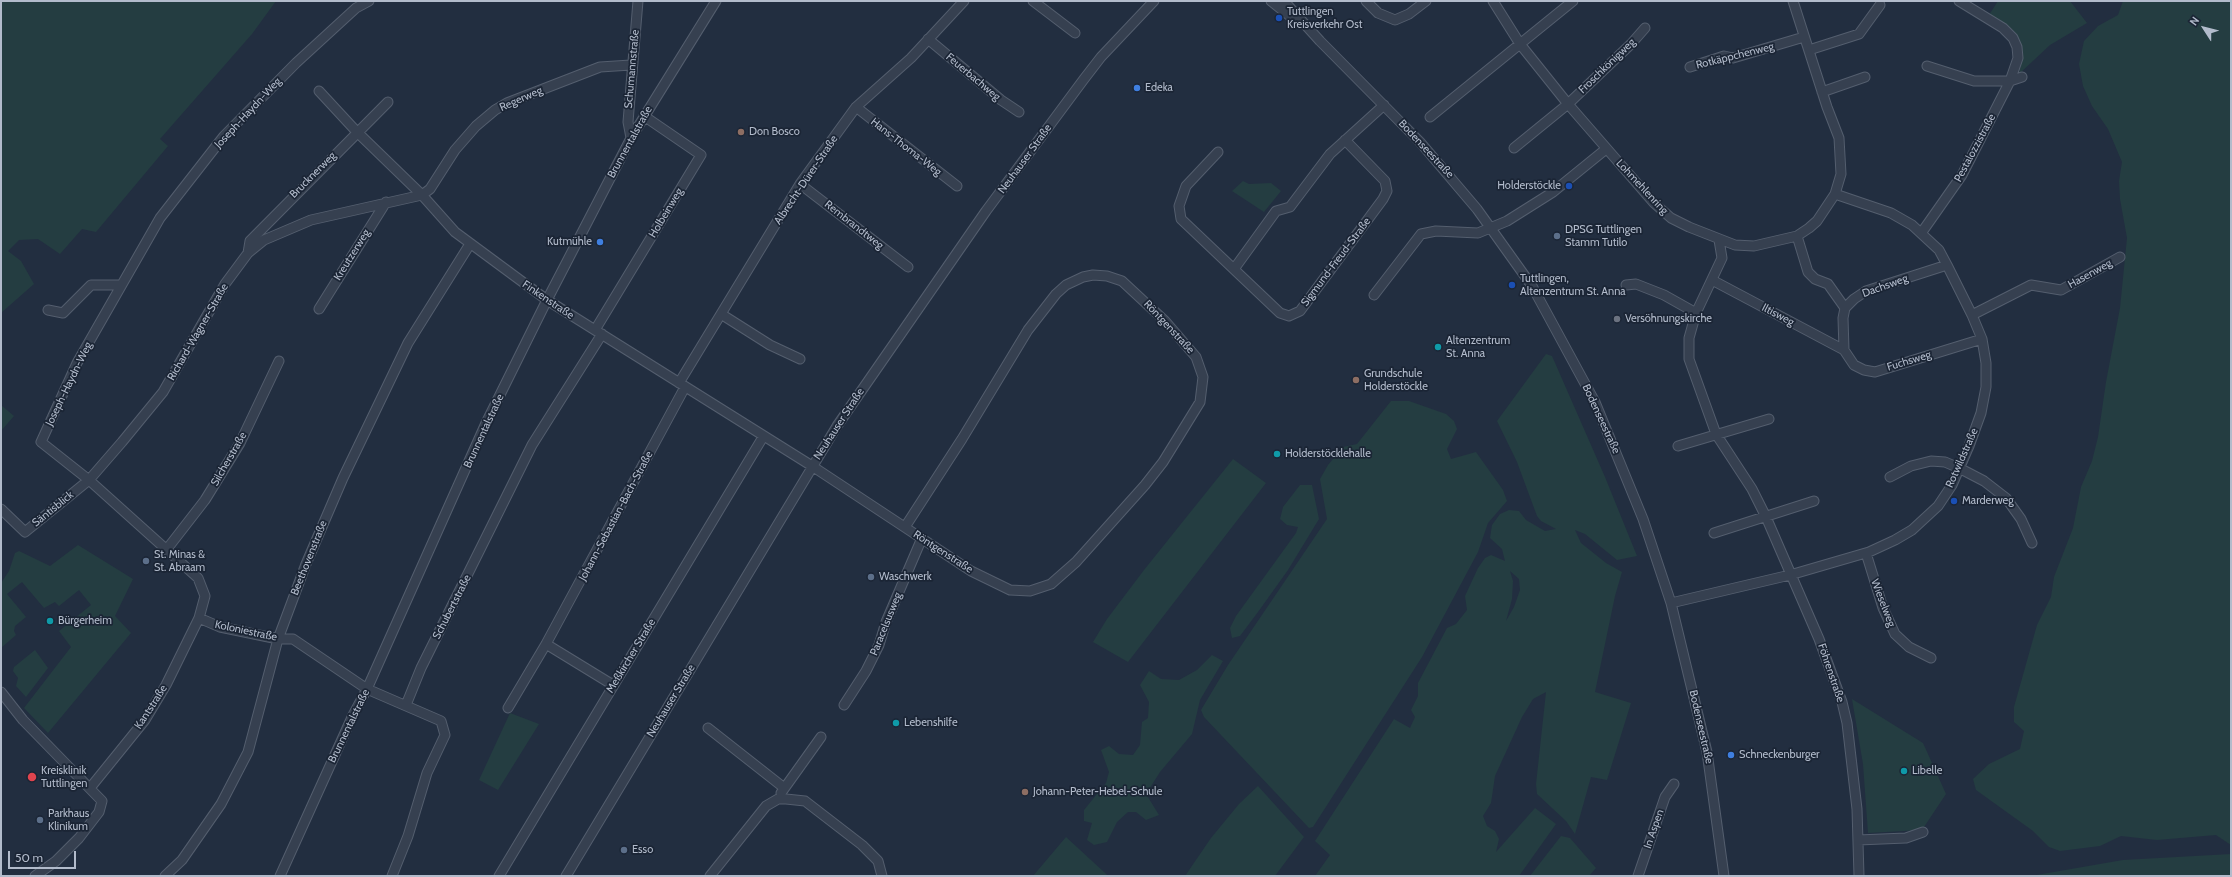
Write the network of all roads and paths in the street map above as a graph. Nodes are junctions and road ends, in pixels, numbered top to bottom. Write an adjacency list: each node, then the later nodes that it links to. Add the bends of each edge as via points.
1 (369, 1): 60 (street, Joseph-Haydn-Weg, via 356,8 296,63 224,136 160,218)
2 (638, 1): 23 (street, Schumannstraße)
3 (716, 1): 36 (street, Brunnentalstraße)
4 (964, 1): 19 (street, Albrecht-Dürer-Straße)
5 (1033, 1): 17 (street)
6 (1154, 1): 80 (street, Neuhauser Straße, via 1101,57 1011,177 933,286)
7 (1271, 1): 20 (street, Bodenseestraße)
8 (1284, 1): 20 (street, Bodenseestraße)
9 (1366, 1): 10 (street, via 1378,13 1395,20 1409,14)
10 (1426, 1)
11 (1492, 1): 21 (street, Lohmehlenring)
12 (1573, 1): 21 (street)
13 (1793, 1): 18 (street, Lohmehlenring)
14 (1959, 1): 28 (street, Pestalozzistraße, via 2003,28 2013,38 2018,58)
15 (1880, 5): 22 (street, via 1859,34)
16 (1645, 28): 32 (street, Froschkönigweg)
17 (1075, 33)
18 (1804, 37): 22 (street, Lohmehlenring); 25 (street, Rotkäppchenweg, via 1733,58 1724,56)
19 (928, 39): 34 (street, Albrecht-Dürer-Straße, via 911,58); 35 (street, Feuerbachweg)
20 (1320, 41): 33 (street, Bodenseestraße)
21 (1520, 44): 32 (street, Lohmehlenring); 37 (street)
22 (1809, 50): 30 (street, Lohmehlenring)
23 (631, 65): 39 (street, Schumannstraße, via 628,122); 47 (street, Regerweg, via 600,67 495,110 476,126 455,150 430,189)
24 (1927, 66): 28 (street, via 1974,81)
25 (1690, 67)
26 (1865, 77): 30 (street)
27 (2022, 77): 28 (street)
28 (2010, 81): 50 (street, Pestalozzistraße, via 1962,175)
29 (319, 91): 38 (street, Finkenstraße)
30 (1822, 92): 46 (street, Lohmehlenring, via 1839,138 1840,174)
31 (388, 102): 38 (street, Brucknerweg)
32 (1568, 104): 41 (street); 42 (street, Lohmehlenring)
33 (1384, 105): 40 (street); 49 (street, Bodenseestraße, via 1454,179)
34 (856, 107): 44 (street, Albrecht-Dürer-Straße); 45 (street, Hans-Thoma-Weg)
35 (1019, 112)
36 (644, 116): 39 (street, Brunnentalstraße); 70 (street, Holbeinweg, via 701,155)
37 (1430, 117)
38 (356, 132): 47 (street, Finkenstraße); 54 (street, Brucknerweg, via 250,241)
39 (631, 138): 63 (street, Brunnentalstraße)
40 (1345, 140): 58 (street, via 1330,154 1290,207 1276,211); 58 (street, Sigmund-Freud-Straße, via 1385,181 1387,191 1300,310 1289,316 1280,313)
41 (1514, 148)
42 (1606, 149): 49 (street, via 1553,192); 52 (street, Lohmehlenring, via 1654,203 1671,218)
43 (1218, 152): 58 (street, Sigmund-Freud-Straße, via 1186,186 1179,206 1182,219)
44 (800, 184): 57 (street, Rembrandtweg); 68 (street, Albrecht-Dürer-Straße)
45 (957, 186)
46 (1835, 194): 50 (street, Rotwildstraße, via 1891,213); 51 (street, Lohmehlenring, via 1817,221)
47 (422, 195): 48 (street, Richard-Wagner-Straße); 53 (street, Finkenstraße, via 455,232)
48 (386, 202): 54 (street, Richard-Wagner-Straße, via 288,228 264,240); 65 (street, Kreutzerweg)
49 (1491, 228): 62 (street, via 1478,233 1436,231 1421,234); 94 (street, Bodenseestraße, via 1532,286 1595,402 1643,519)
50 (1922, 232): 56 (street, Rotwildstraße)
51 (1797, 236): 52 (street, Lohmehlenring, via 1754,246 1735,245); 64 (street, via 1808,272 1828,284)
52 (1719, 240): 59 (street, Föhrenstraße, via 1722,258)
53 (470, 244): 63 (street, Finkenstraße); 96 (street, Beethovenstraße, via 408,343 346,471 306,564)
54 (248, 253): 83 (street, Richard-Wagner-Straße, via 210,308 163,392)
55 (2120, 257): 69 (street, Hasenweg, via 2060,290 2031,285)
56 (1947, 265): 64 (street, Dachsweg, via 1866,291); 69 (street, Rotwildstraße)
57 (908, 267)
58 (1234, 270)
59 (1712, 280): 67 (street, Föhrenstraße); 72 (street, Iltisweg)
60 (121, 285): 66 (street, via 91,285 63,313); 83 (street, Joseph-Haydn-Weg, via 77,363 41,442)
61 (1626, 286): 67 (street, via 1636,284 1664,295)
62 (1374, 295)
63 (547, 300): 70 (street, Finkenstraße); 100 (street, Brunnentalstraße, via 486,423)
64 (1845, 308): 72 (street)
65 (318, 309)
66 (48, 310)
67 (1696, 313): 77 (street, Föhrenstraße, via 1689,338 1689,359)
68 (721, 314): 73 (street, via 770,345); 75 (street, Albrecht-Dürer-Straße)
69 (1972, 315): 71 (street, Rotwildstraße)
70 (598, 332): 75 (street, Finkenstraße); 102 (street, Schubertstraße, via 532,445)
71 (1982, 338): 72 (street, Fuchsweg, via 1875,372 1854,365); 81 (street, Rotwildstraße, via 1986,387 1981,413)
72 (1844, 350)
73 (800, 359)
74 (279, 361): 91 (street, Silcherstraße, via 240,443 206,500)
75 (682, 385): 78 (street, Finkenstraße); 97 (street, Johann-Sebastian-Bach-Straße)
76 (1769, 419): 77 (street)
77 (1716, 434): 79 (street); 86 (street, Föhrenstraße, via 1752,489)
78 (763, 437): 80 (street, Finkenstraße); 99 (street, Meßkircher Straße)
79 (1678, 446)
80 (812, 466): 87 (street, Röntgenstraße); 113 (street, Neuhauser Straße)
81 (1959, 468): 82 (street, via 1945,462 1931,461 1911,466); 90 (street, via 1984,481 2006,498 2020,518); 92 (street, Rotwildstraße, via 1945,496 1927,517 1895,540)
82 (1890, 477)
83 (89, 480): 85 (street, Säntisblick, via 25,532); 91 (street)
84 (1814, 501): 86 (street)
85 (1, 509)
86 (1766, 517): 88 (street); 93 (street, Föhrenstraße)
87 (905, 527): 89 (street, Röntgenstraße); 89 (street, Röntgenstraße, via 1028,330 1066,285 1083,276 1093,275 1122,281 1165,321 1196,357 1203,377 1200,402 1194,414 1163,462 1127,507 1076,562 1051,584 1030,591 1010,590 972,571)
88 (1714, 534)
89 (922, 538): 103 (street, Paracelsusweg, via 886,622 879,645)
90 (2032, 543)
91 (167, 549): 95 (street, via 198,578 205,596)
92 (1866, 553): 93 (street, Rotwildstraße); 98 (street, Wieselweg, via 1883,608 1895,634 1909,647)
93 (1790, 575): 94 (street, Rotwildstraße); 112 (street, Föhrenstraße, via 1819,639 1842,702 1851,754)
94 (1672, 603): 122 (street, Bodenseestraße, via 1707,752)
95 (199, 618): 96 (street, Koloniestraße, via 220,627); 109 (street, Kantstraße, via 166,685 145,720)
96 (278, 639): 100 (street, Koloniestraße, via 293,639); 115 (street, Beethovenstraße, via 248,752 221,804 182,860)
97 (546, 644): 99 (street); 104 (street, Johann-Sebastian-Bach-Straße)
98 (1931, 658)
99 (613, 685): 118 (street, Meßkircher Straße)
100 (367, 690): 102 (street, Koloniestraße); 116 (street, Brunnentalstraße, via 353,715)
101 (1, 692): 109 (street, via 61,762)
102 (406, 705): 117 (street, via 441,721 445,735 427,773 408,836)
103 (844, 705)
104 (508, 708)
105 (708, 728): 108 (street)
106 (821, 737): 108 (street)
107 (1674, 784): 121 (street, In Aspen, via 1665,797)
108 (783, 787): 110 (street)
109 (90, 788): 114 (street, via 102,801 99,812 79,838)
110 (778, 800): 119 (street, via 766,806 756,817); 120 (street, via 801,800 816,808 878,861)
111 (1923, 832): 112 (street, via 1906,838)
112 (1858, 840): 123 (street, Föhrenstraße)
113 (570, 874)
114 (35, 876)
115 (165, 876)
116 (280, 876)
117 (392, 876)
118 (499, 876)
119 (710, 876)
120 (882, 876)
121 (1638, 876)
122 (1724, 876)
123 (1859, 876)

